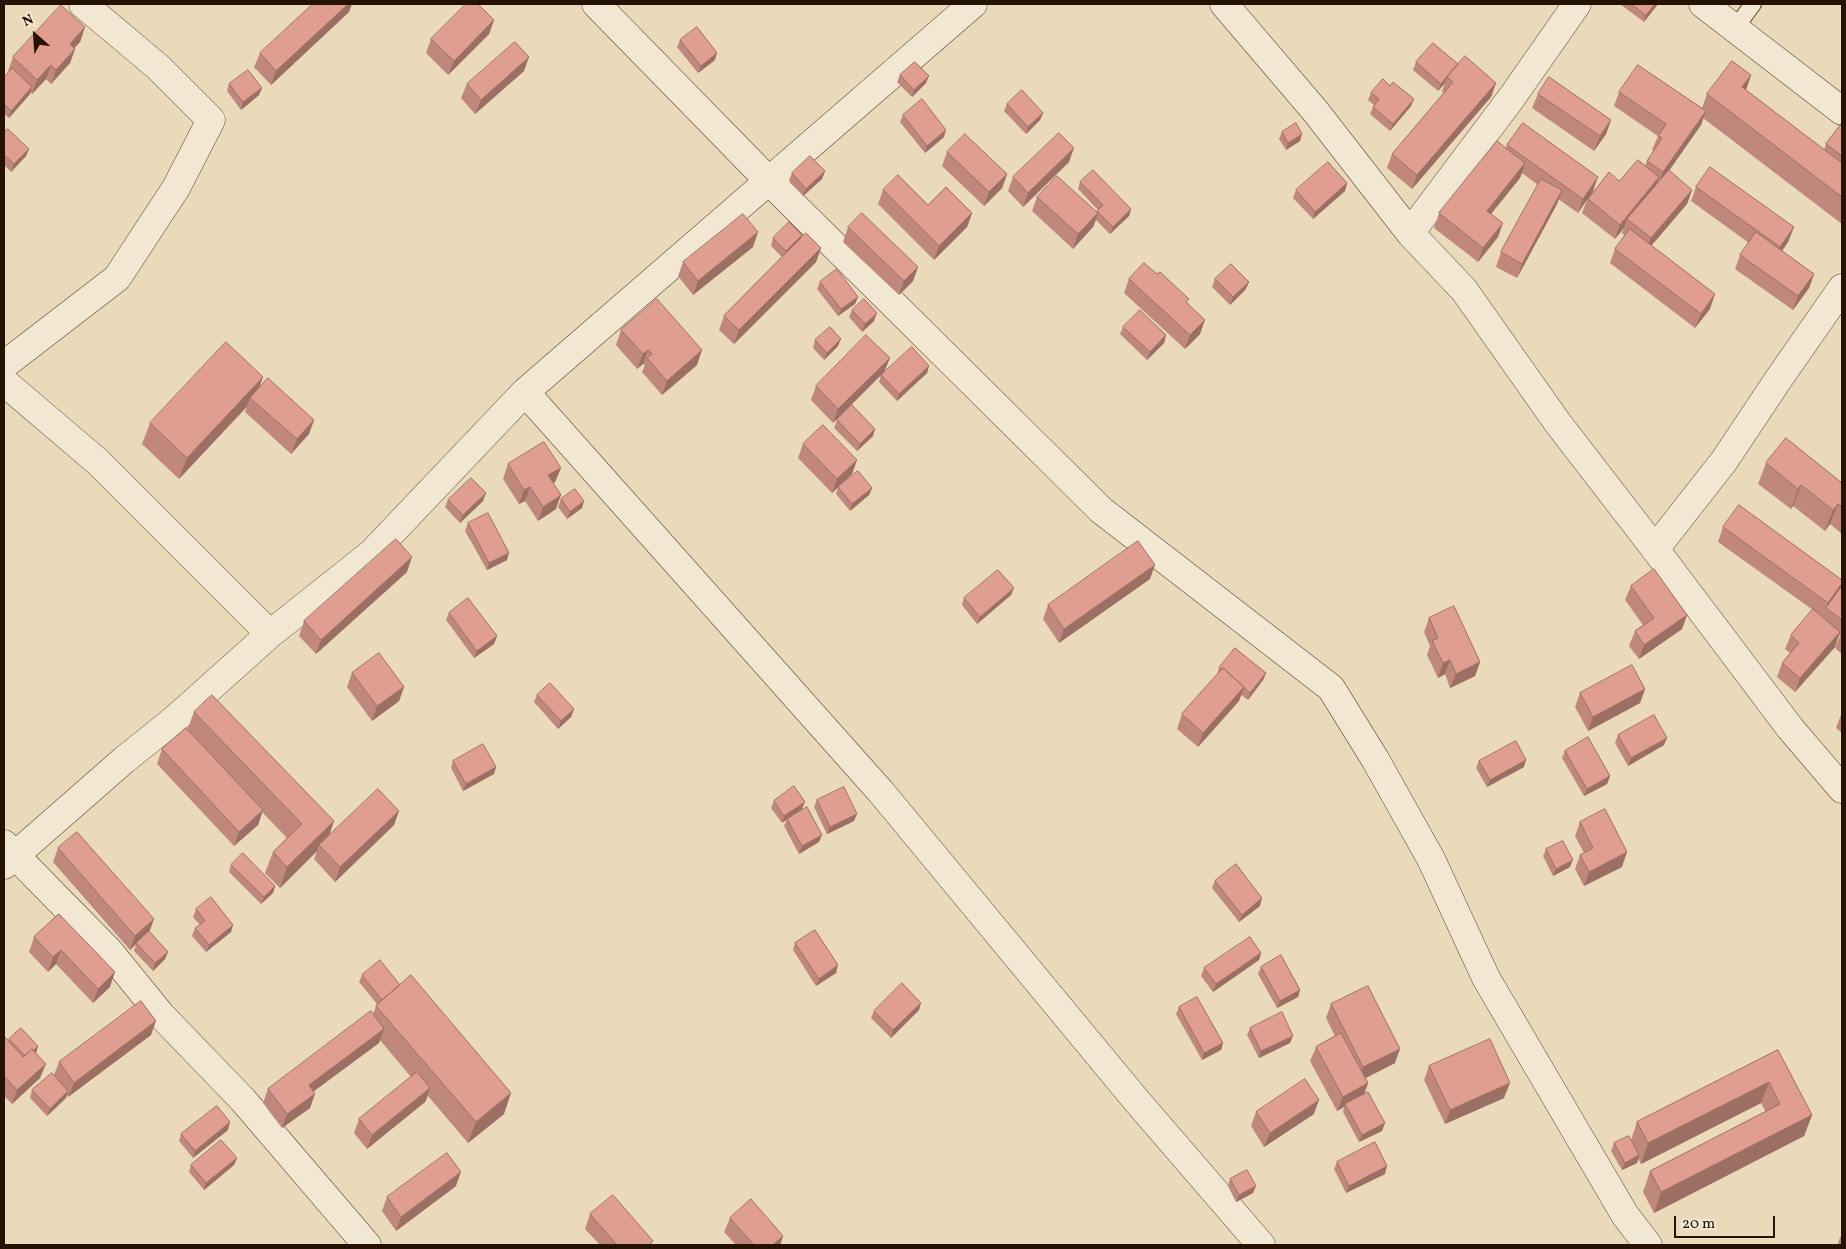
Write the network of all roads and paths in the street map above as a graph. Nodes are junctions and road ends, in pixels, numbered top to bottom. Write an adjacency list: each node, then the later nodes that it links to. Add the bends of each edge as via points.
1 (83, 4): 13 (street, via 158,67 211,120 176,188 117,278)
2 (596, 4): 10 (street)
3 (973, 4): 10 (street)
4 (1224, 4): 11 (street, via 1316,112)
5 (1577, 4): 11 (street)
6 (1703, 4): 8 (street)
7 (1753, 4): 8 (lane)
8 (1736, 27): 9 (street)
9 (1842, 111)
10 (769, 181): 15 (street); 20 (street, via 1101,510 1331,688 1431,859 1486,978)
11 (1410, 233): 16 (street, via 1464,290 1557,422)
12 (1842, 288): 16 (street, via 1724,460)
13 (4, 365)
14 (4, 382): 17 (street, via 98,462)
15 (525, 392): 17 (street, via 372,553); 22 (street, via 881,792)
16 (1655, 549): 18 (street, via 1790,728)
17 (270, 634): 19 (street, via 175,719)
18 (1842, 789)
19 (7, 855): 21 (street, via 109,952 161,1015 243,1100)
20 (1644, 1244)
21 (367, 1245)
22 (1260, 1245)

